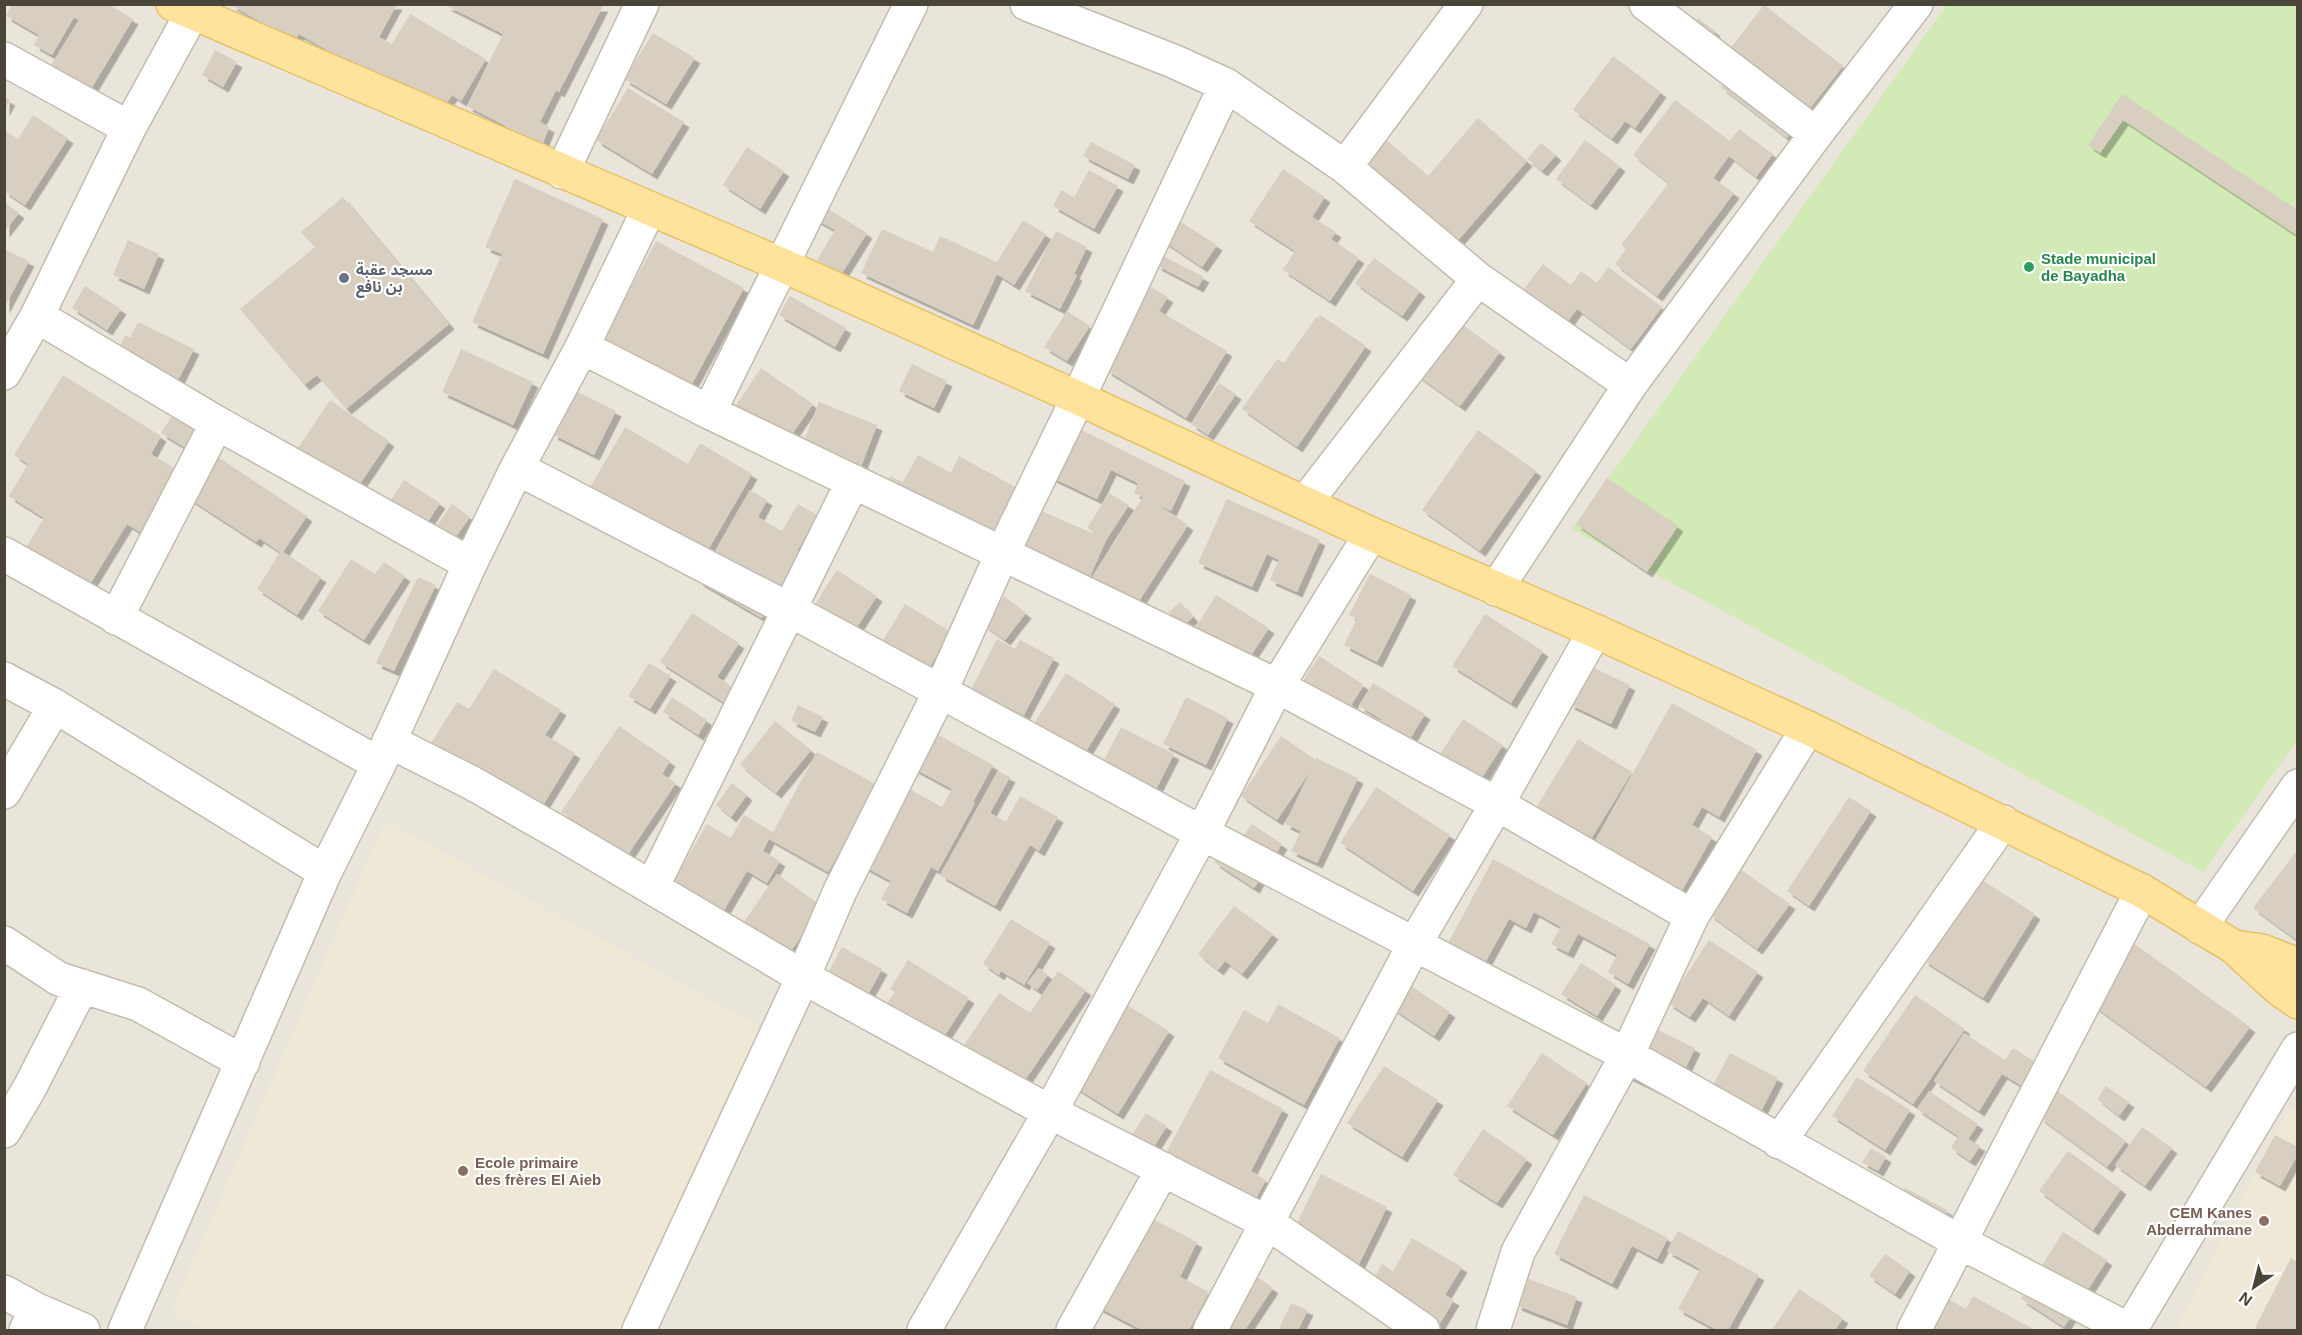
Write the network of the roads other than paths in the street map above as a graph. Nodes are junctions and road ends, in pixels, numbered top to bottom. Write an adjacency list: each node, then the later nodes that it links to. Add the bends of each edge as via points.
1 (642, 4): 13 (street)
2 (911, 4): 15 (street)
3 (1027, 4): 9 (street)
4 (1466, 4): 12 (street)
5 (1646, 4): 11 (street)
6 (188, 7): 10 (street); 13 (main road)
7 (1904, 9): 11 (street)
8 (4, 59): 10 (street)
9 (1226, 85): 12 (street); 21 (street)
10 (129, 128): 17 (street)
11 (1816, 134): 20 (street)
12 (1345, 167): 16 (street)
13 (562, 172): 14 (main road)
14 (649, 209): 15 (main road); 18 (street)
15 (782, 264): 21 (main road); 22 (street)
16 (1478, 279): 20 (street); 26 (street)
17 (23, 323): 19 (street); 23 (street)
18 (582, 346): 22 (street); 24 (street)
19 (4, 373)
20 (1630, 385): 31 (street)
21 (1078, 398): 26 (main road); 29 (street)
22 (709, 412): 25 (street)
23 (217, 423): 30 (street); 33 (street)
24 (517, 468): 30 (street); 32 (street)
25 (853, 481): 29 (street); 32 (street)
26 (1305, 503): 27 (main road)
27 (1371, 534): 31 (main road); 36 (street)
28 (4, 554): 33 (street)
29 (1002, 554): 36 (street); 37 (street)
30 (470, 564): 40 (street)
31 (1496, 589): 34 (main road)
32 (790, 610): 37 (street); 47 (street)
33 (116, 618): 40 (street)
34 (1595, 631): 39 (main road); 43 (street)
35 (4, 679): 38 (street)
36 (1277, 686): 43 (street); 45 (street)
37 (940, 692): 45 (street); 55 (street, via 840,891)
38 (55, 706): 42 (street); 46 (street)
39 (1808, 728): 44 (main road); 49 (street)
40 (384, 753): 46 (street); 47 (street, via 472,783)
41 (2298, 786): 50 (street)
42 (4, 792)
43 (1497, 804): 49 (street); 52 (street)
44 (2003, 822): 48 (main road); 63 (street)
45 (1202, 833): 52 (street); 61 (street)
46 (326, 872): 60 (street)
47 (652, 887): 55 (street)
48 (2142, 891): 50 (main road); 66 (street)
49 (1692, 916): 59 (street)
50 (2200, 927): 53 (main road)
51 (4, 943): 56 (street, via 59,979)
52 (1415, 943): 59 (street); 65 (street)
53 (2234, 947): 54 (main road, via 2262,951); 57 (main road, via 2277,988)
54 (2298, 965)
55 (803, 977): 61 (street); 71 (street)
56 (82, 986): 60 (street, via 138,1004); 62 (street)
57 (2298, 1002)
58 (2298, 1049): 78 (street)
59 (1628, 1055): 63 (street); 76 (street, via 1518,1252)
60 (243, 1062): 70 (street)
61 (1050, 1113): 64 (street); 72 (street)
62 (4, 1131)
63 (1779, 1142): 66 (street)
64 (1162, 1169): 65 (street); 73 (street)
65 (1268, 1223): 74 (street); 75 (street)
66 (1960, 1242): 77 (street); 78 (street)
67 (4, 1292): 68 (street)
68 (31, 1320): 69 (street)
69 (83, 1330)
70 (125, 1330)
71 (639, 1330)
72 (924, 1330)
73 (1073, 1330)
74 (1210, 1330)
75 (1423, 1330)
76 (1492, 1330)
77 (1914, 1330)
78 (2129, 1330)

